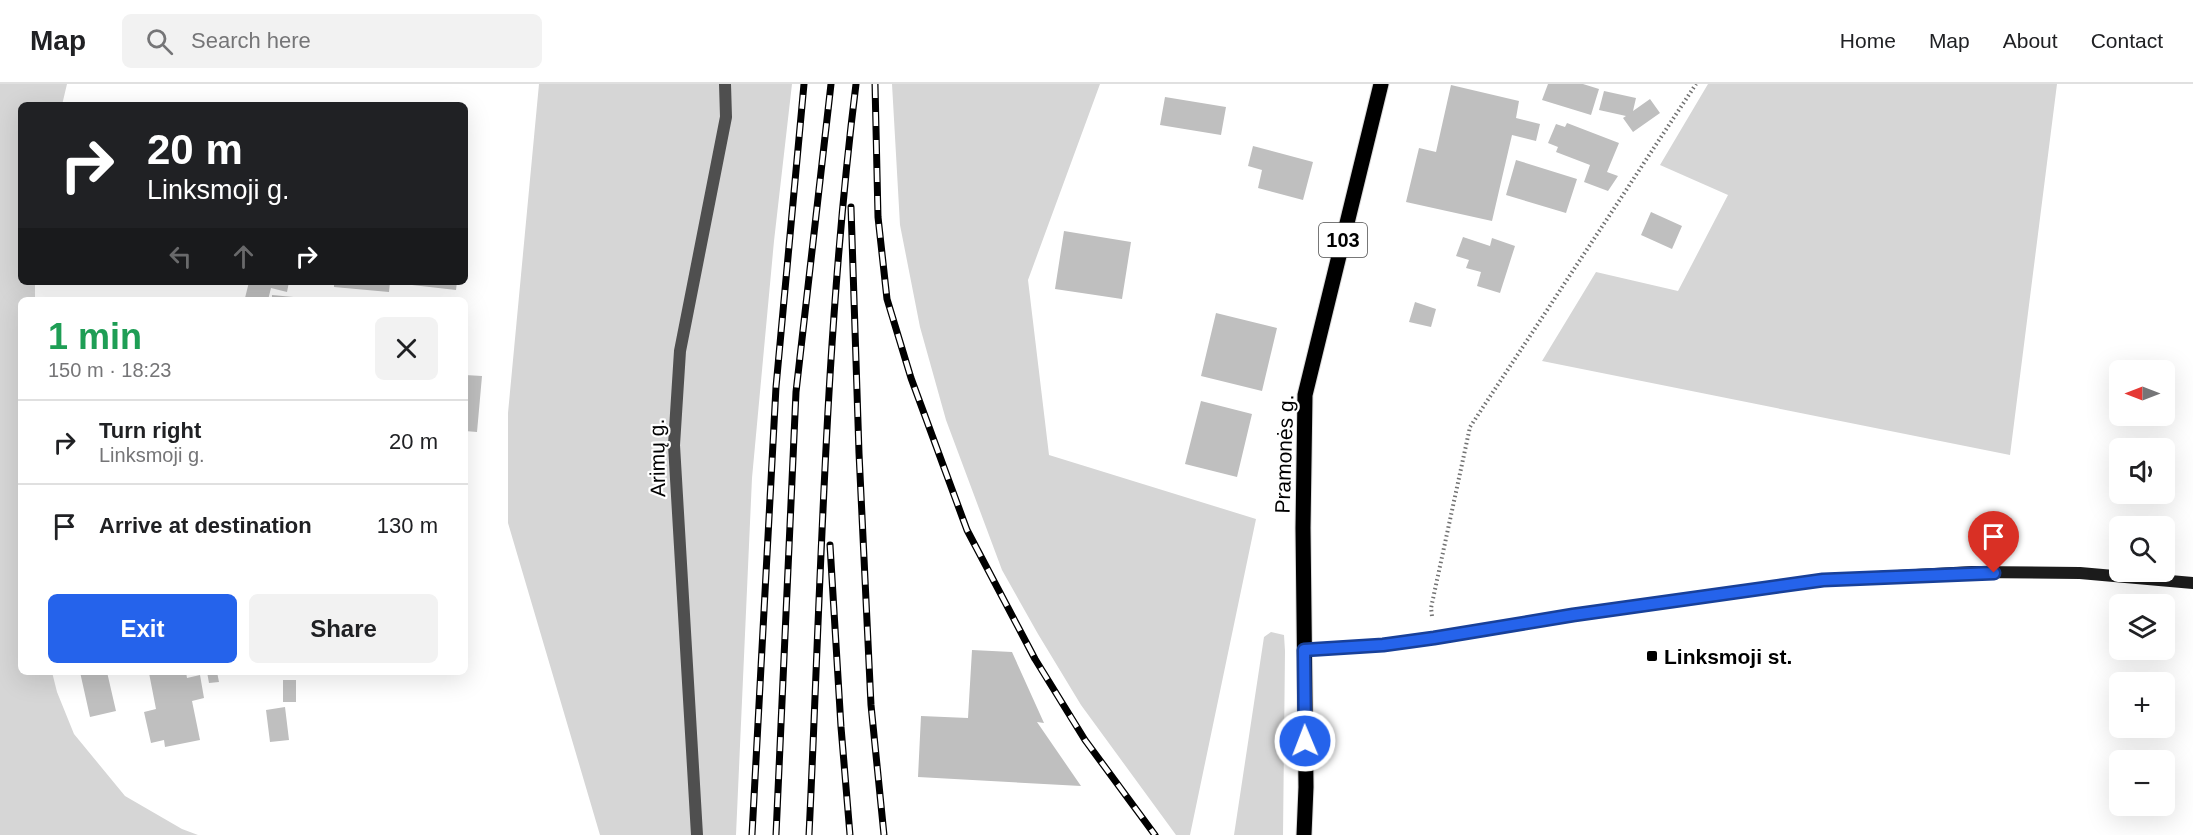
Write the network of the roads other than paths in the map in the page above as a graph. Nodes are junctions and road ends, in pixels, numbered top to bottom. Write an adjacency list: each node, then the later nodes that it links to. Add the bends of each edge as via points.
1 (725, 84): 5 (street, Arimų g., via 726,117 680,351 674,445)
2 (1381, 84): 4 (main road, Pramonės g. / 103, via 1305,395)
3 (2193, 583): 4 (main road, via 2080,573 1972,572 1823,580 1383,645)
4 (1304, 650): 6 (main road, Pramonės g. / 103)
5 (697, 835)
6 (1304, 835)

